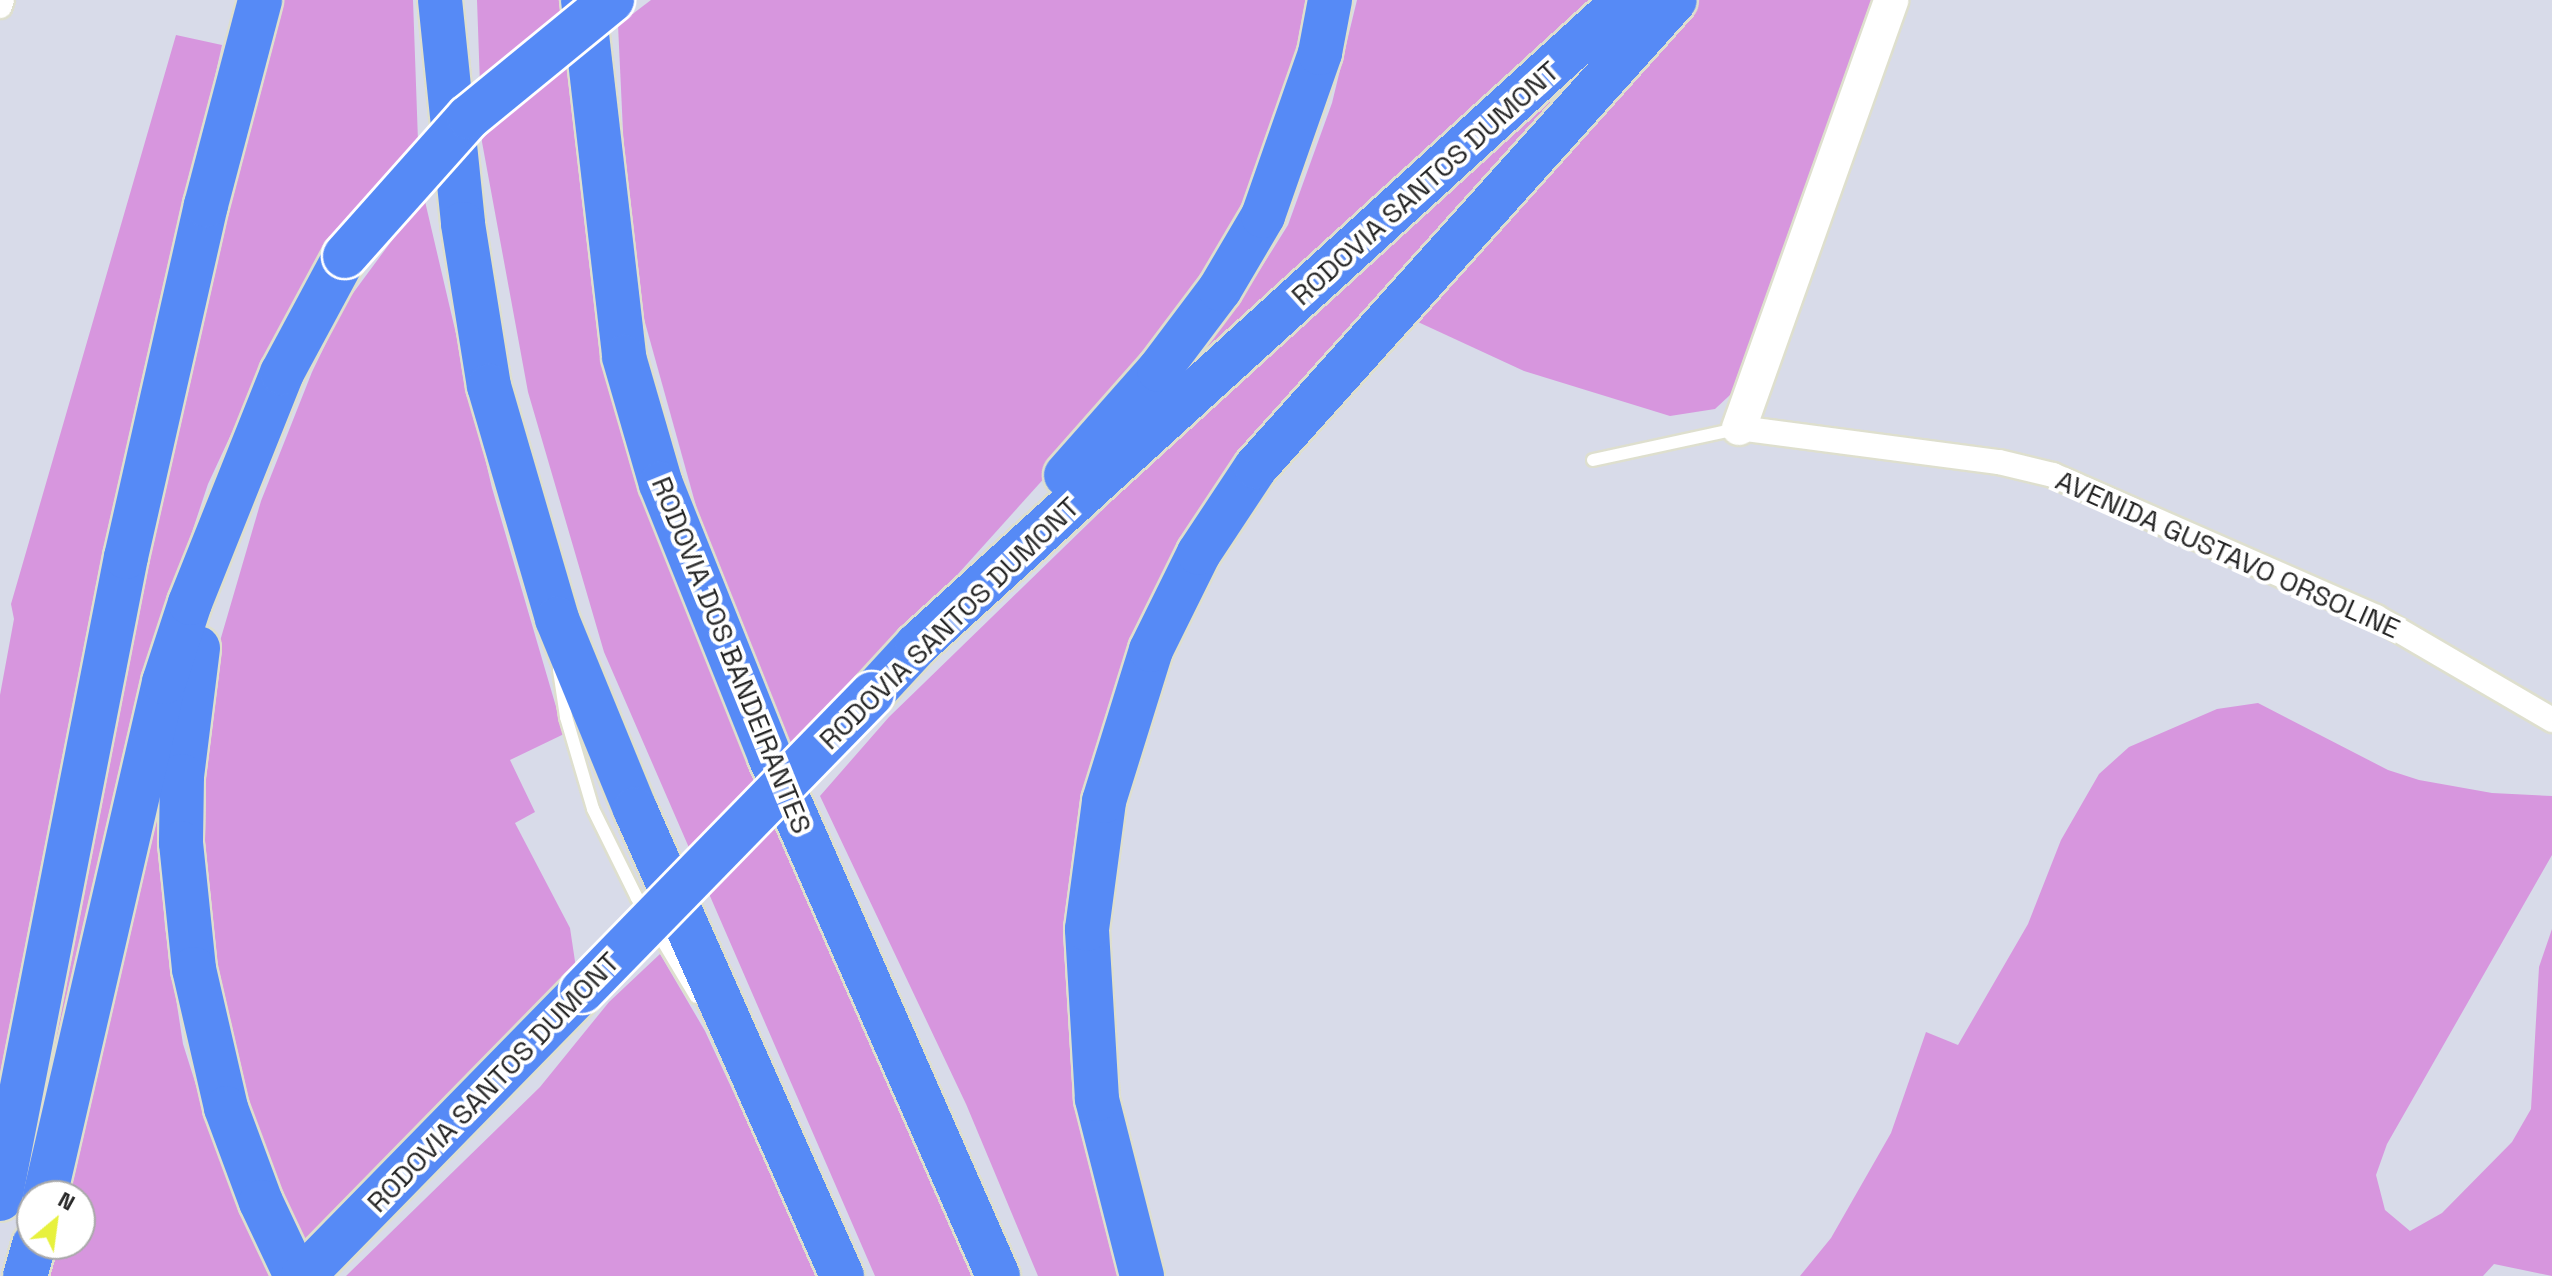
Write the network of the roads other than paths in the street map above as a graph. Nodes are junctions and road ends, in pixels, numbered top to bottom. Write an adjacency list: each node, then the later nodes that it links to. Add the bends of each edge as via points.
1 (260, 0): 19 (highway, via 206,205 126,557)
2 (440, 0): 14 (highway, via 463,224 489,386)
3 (583, 0): 10 (highway, RODOVIA DOS BANDEIRANTES)
4 (602, 0): 10 (highway)
5 (612, 0): 13 (highway, bridge, via 469,117 345,256 282,373)
6 (1330, 0): 15 (highway, via 1320,53 1290,147 1263,216 1220,289 1159,370)
7 (1625, 0): 15 (highway, RODOVIA SANTOS DUMONT)
8 (1675, 0): 24 (highway, via 1256,467 1199,553 1151,650 1104,801 1087,929 1097,1099)
9 (1891, 0): 11 (street)
10 (593, 108): 23 (highway, RODOVIA DOS BANDEIRANTES, via 624,357 661,484 770,757)
11 (1739, 428): 12 (lane); 16 (street, AVENIDA GUSTAVO ORSOLINE, via 1999,462 2053,475 2376,617)
12 (1593, 460)
13 (239, 479): 18 (highway, via 164,682); 20 (highway, via 191,684 181,843 184,908 205,1030 261,1202)
14 (557, 619): 17 (highway); 17 (lane, via 566,717 593,809 637,898 707,1012)
15 (917, 645): 21 (highway, RODOVIA SANTOS DUMONT, bridge)
16 (2552, 720)
17 (752, 1071): 22 (highway)
18 (49, 1180)
19 (0, 1199)
20 (296, 1276)
21 (303, 1276)
22 (842, 1276)
23 (998, 1276)
24 (1142, 1276)

